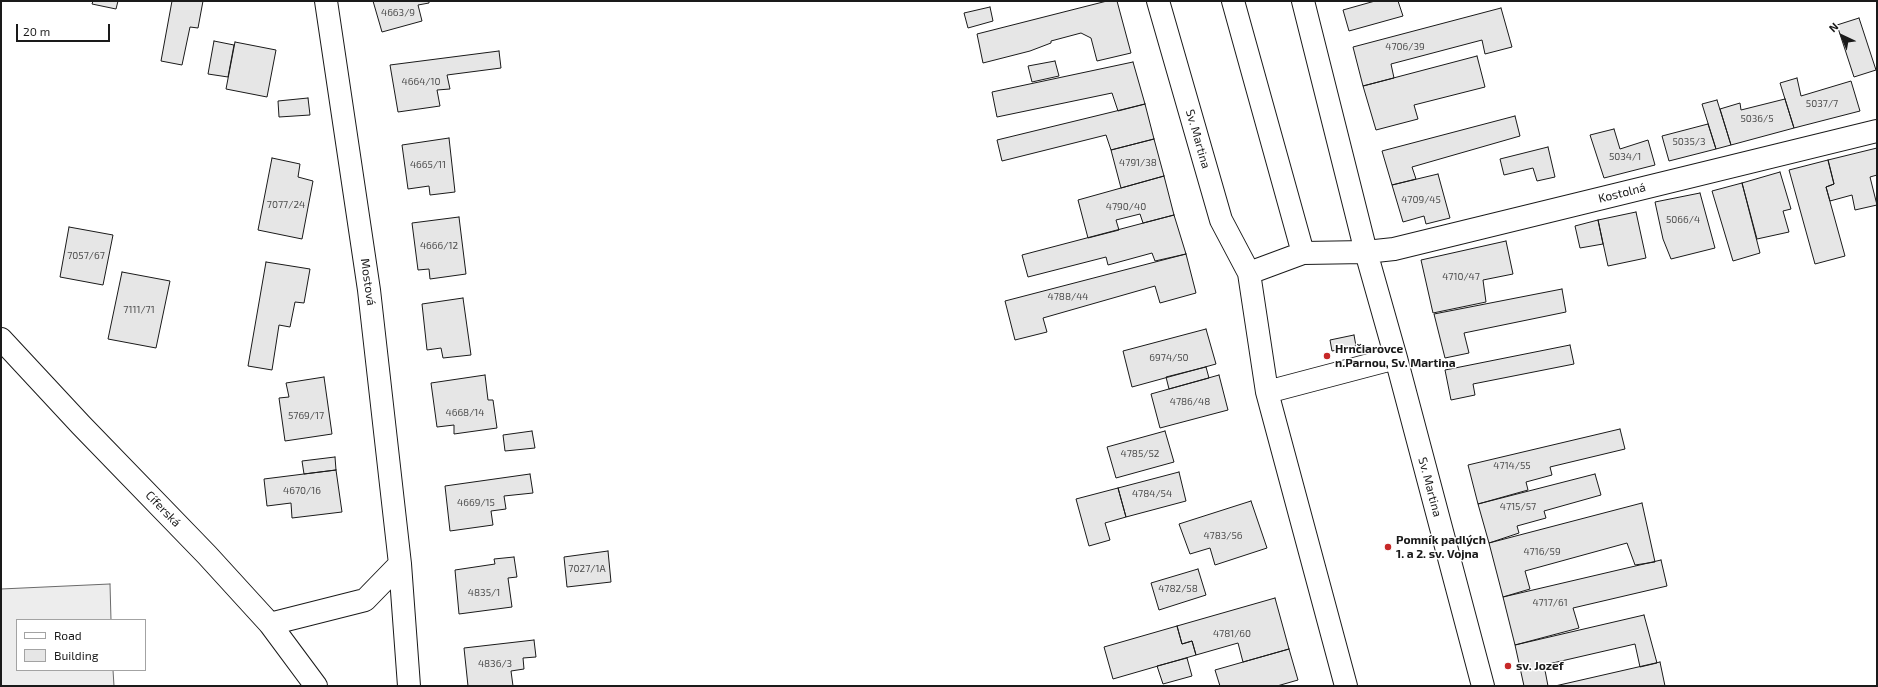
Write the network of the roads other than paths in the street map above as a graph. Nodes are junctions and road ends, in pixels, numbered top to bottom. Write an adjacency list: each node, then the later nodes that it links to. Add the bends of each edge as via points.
1 (326, 1): 12 (street, Mostová, via 369,290)
2 (1158, 1): 8 (street, Sv. Martina, via 1221,220)
3 (1233, 1): 7 (street)
4 (1303, 1): 6 (street, Sv. Martina)
5 (1877, 131): 6 (street, Kostolná, via 1402,247)
6 (1366, 252): 7 (street); 10 (street, Sv. Martina)
7 (1303, 253): 8 (street)
8 (1249, 273): 11 (street, Sv. Martina)
9 (1, 338): 13 (street, Cíferská)
10 (1396, 358): 11 (street); 17 (street, Sv. Martina)
11 (1267, 392): 16 (street, Sv. Martina)
12 (400, 564): 13 (street, via 365,600); 15 (street)
13 (270, 624): 14 (street, Cíferská)
14 (316, 686)
15 (409, 686)
16 (1346, 686)
17 (1483, 686)

